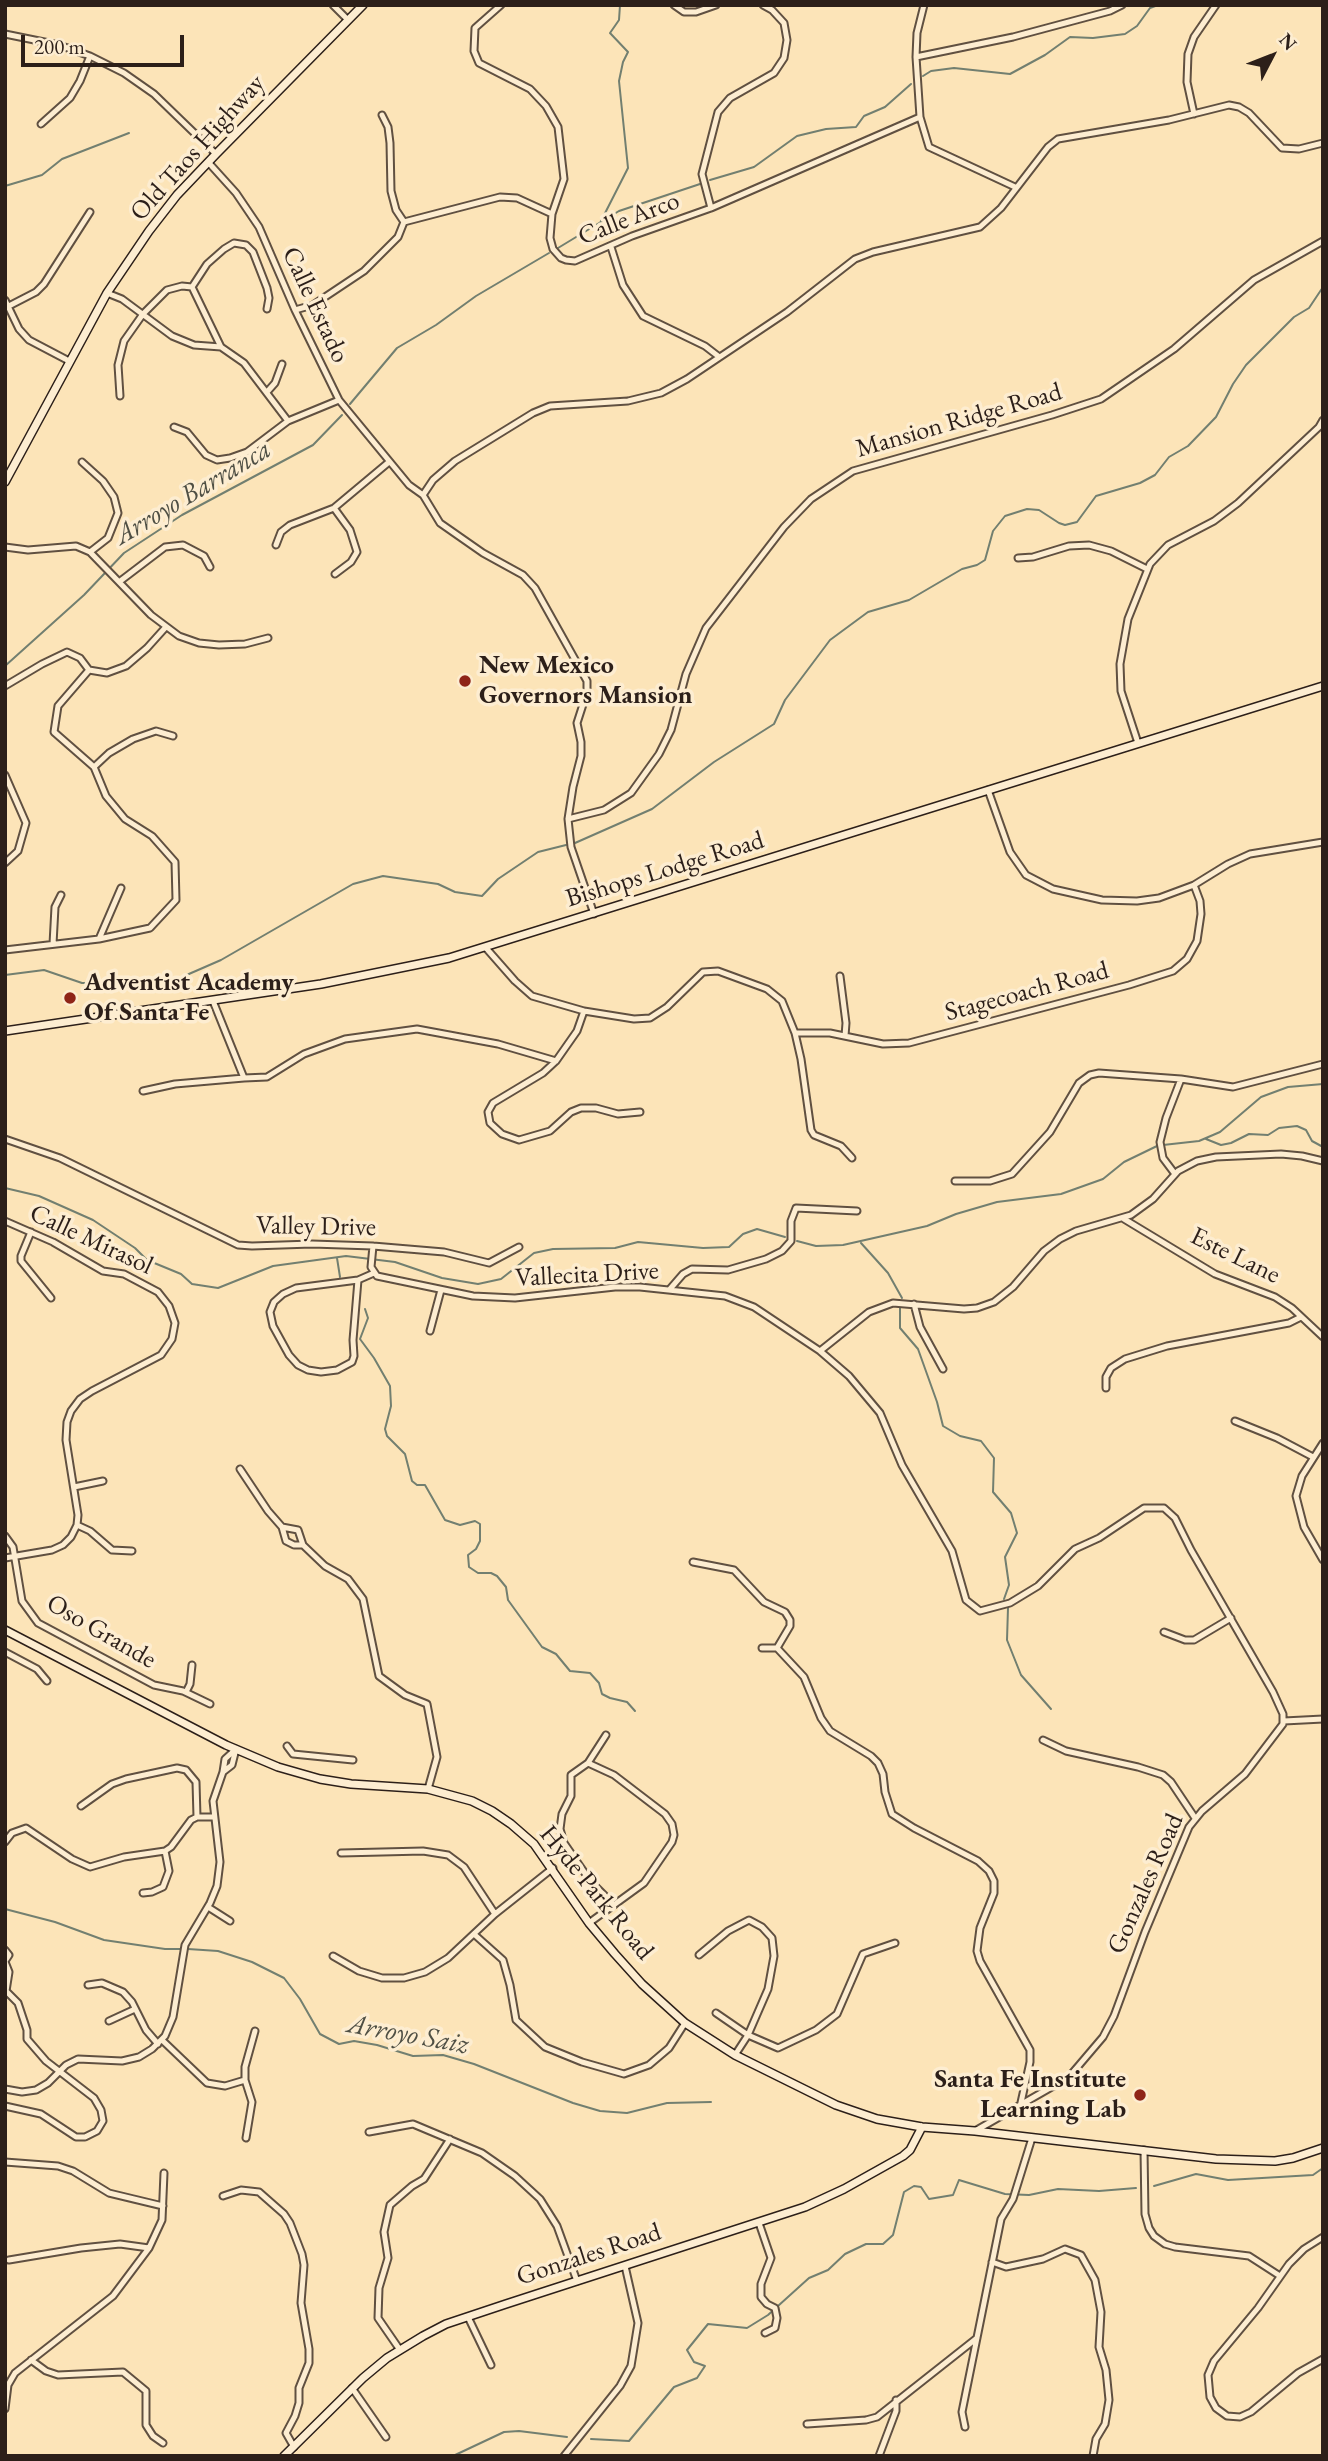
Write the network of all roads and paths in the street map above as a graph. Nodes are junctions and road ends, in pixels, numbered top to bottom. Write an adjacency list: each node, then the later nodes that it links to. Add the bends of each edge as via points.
1 (333, 5): 10 (street)
2 (363, 5): 10 (street, Old Taos Highway)
3 (501, 5): 24 (street, Calle Arco, via 475,28 474,51 479,63 530,89 558,127 564,179)
4 (674, 5): 5 (street, via 684,12 696,12)
5 (716, 5)
6 (763, 5): 22 (street, via 784,23 784,58 774,73 730,98 718,112 702,174)
7 (924, 5): 13 (street)
8 (1122, 5): 13 (street, via 1013,37)
9 (1216, 5): 14 (street, via 1188,54 1187,82)
10 (347, 19): 19 (street, Old Taos Highway)
11 (5, 34): 12 (street)
12 (90, 56): 17 (street, via 70,98); 19 (street, via 154,94)
13 (916, 57): 16 (street)
14 (1194, 114): 18 (street, via 1236,106 1249,113 1282,148); 21 (street, via 1058,139)
15 (382, 115): 25 (street, via 390,143 391,191)
16 (920, 117): 21 (street, via 929,147); 22 (street, Calle Arco)
17 (41, 124)
18 (1323, 143)
19 (216, 154): 20 (street, Old Taos Highway)
20 (208, 162): 29 (street, Old Taos Highway, via 149,231); 32 (street, Calle Estado, via 236,192 259,228)
21 (1016, 187): 35 (street, via 980,228 855,259 787,312)
22 (711, 208): 27 (street, Calle Arco)
23 (90, 212): 30 (street, via 44,284)
24 (552, 214): 25 (street, via 517,198 500,197); 27 (street, Calle Arco, via 550,238 561,258 575,261)
25 (404, 222): 32 (street, via 398,237 364,271 313,305)
26 (1323, 241): 67 (street, Mansion Ridge Road, via 1257,277 1169,353 1096,401 853,471 811,499 706,628 686,674 671,730 631,793 604,810)
27 (611, 247): 35 (street, via 623,285 643,316)
28 (192, 287): 31 (street, via 206,264 224,248 234,243 246,245 267,288); 33 (street, via 167,290); 34 (street)
29 (107, 293): 33 (street); 36 (street, Old Taos Highway)
30 (6, 304): 36 (street, via 29,340)
31 (267, 309)
32 (295, 310): 40 (street, Calle Estado)
33 (143, 314): 34 (street, via 172,336 194,345); 39 (street, via 119,356)
34 (222, 347): 38 (street, via 244,363)
35 (718, 356): 47 (street, via 661,393 628,401 550,406 533,413 456,461)
36 (69, 361): 46 (street, Old Taos Highway)
37 (282, 364): 38 (street)
38 (267, 393): 41 (street)
39 (120, 396)
40 (339, 400): 41 (street); 45 (street, Calle Estado)
41 (288, 421): 43 (street, via 247,452 217,460 206,455 187,432)
42 (1322, 425): 54 (street, via 1238,503 1168,545)
43 (174, 427)
44 (82, 462): 51 (street, via 103,481 118,513 108,538)
45 (389, 463): 47 (street, Calle Estado); 48 (street)
46 (5, 482)
47 (423, 495): 67 (street, Calle Estado, via 440,523 523,575 535,588 587,681 577,723 581,756)
48 (334, 508): 49 (street, via 290,524); 55 (street, via 350,530 357,552)
49 (276, 545)
50 (5, 547): 51 (street, via 76,546)
51 (90, 552): 56 (street)
52 (1018, 558): 54 (street, via 1088,545)
53 (210, 566): 56 (street, via 204,556 183,545 165,547)
54 (1147, 569): 63 (street, via 1128,619 1120,664 1121,691)
55 (335, 574)
56 (118, 582): 57 (street)
57 (166, 628): 58 (street, via 199,643 219,645); 59 (street, via 125,666 107,673)
58 (268, 638)
59 (89, 670): 60 (street, via 68,652); 64 (street, via 58,706 54,732)
60 (5, 686)
61 (1323, 686): 63 (street, Bishops Lodge Road)
62 (173, 736): 64 (street, via 156,731 133,739)
63 (1138, 743): 66 (street, Bishops Lodge Road)
64 (94, 767): 74 (street, via 107,796 125,819 152,836 175,862 176,900 150,928)
65 (5, 775): 69 (street, via 26,823 18,851)
66 (988, 790): 70 (street, via 1015,860 1026,875 1044,885 1069,894 1120,901 1159,898); 73 (street, Bishops Lodge Road)
67 (568, 819): 73 (street, via 572,847)
68 (1323, 842): 70 (street, via 1250,853)
69 (5, 863)
70 (1194, 885): 83 (street, Stagecoach Road, via 1201,914 1197,941 1188,959 1173,971 909,1043 883,1044)
71 (121, 888): 74 (street)
72 (61, 895): 75 (street, via 55,907)
73 (594, 914): 76 (street, Bishops Lodge Road)
74 (99, 939): 75 (street)
75 (53, 944): 77 (street)
76 (486, 948): 79 (street, Bishops Lodge Road, via 374,975); 80 (street, via 532,996)
77 (5, 950)
78 (840, 976): 83 (street)
79 (213, 1001): 81 (street, Bishops Lodge Road); 86 (street)
80 (584, 1011): 82 (street, via 650,1018 704,972 718,971 767,989 782,1001); 84 (street, via 577,1031)
81 (5, 1031)
82 (795, 1033): 83 (street, Stagecoach Road); 91 (street, via 811,1130 841,1146)
83 (845, 1036)
84 (556, 1061): 86 (street, via 498,1044 417,1029 345,1039 304,1054 267,1077); 89 (street, via 491,1106 488,1119 498,1132 514,1140 528,1138 553,1129 581,1108)
85 (1323, 1064): 87 (street, via 1233,1087)
86 (244, 1078): 88 (street)
87 (1181, 1079): 93 (street, via 1160,1142); 94 (street, via 1090,1075 1079,1083 1050,1132 1012,1174 990,1181)
88 (143, 1091)
89 (640, 1112)
90 (5, 1139): 99 (street, Valley Drive, via 60,1158 234,1244)
91 (852, 1158)
92 (1323, 1161): 93 (street, via 1291,1154 1216,1157)
93 (1175, 1174): 96 (street, via 1153,1199)
94 (955, 1181)
95 (857, 1211): 103 (street, via 796,1208 791,1241 782,1251 728,1270 692,1269)
96 (1124, 1219): 106 (street, via 1060,1239 1008,1292 989,1304 964,1309); 107 (street, Este Lane, via 1215,1274 1275,1297)
97 (5, 1221): 98 (street, Calle Mirasol)
98 (31, 1232): 105 (street, via 22,1263); 118 (street, Calle Mirasol, via 103,1271 127,1276 158,1292 174,1318 172,1339 162,1355 92,1391 71,1411 65,1440)
99 (373, 1246): 100 (street, Valley Drive, via 444,1252 489,1263); 101 (street)
100 (519, 1247)
101 (374, 1273): 102 (street); 104 (street, Vallecita Drive)
102 (358, 1280): 102 (street, via 296,1288 271,1306 273,1326 289,1355 303,1368 328,1371 352,1362)
103 (670, 1289): 104 (street, Vallecita Drive, via 615,1287 509,1298); 110 (street, Vallecita Drive, via 725,1296 754,1307)
104 (441, 1290): 108 (street)
105 (51, 1298)
106 (914, 1304): 110 (street, via 893,1303 869,1312); 111 (street, via 920,1327)
107 (1301, 1317): 109 (street, Este Lane); 112 (street, via 1125,1359 1111,1368)
108 (430, 1331)
109 (1323, 1337)
110 (820, 1351): 128 (street, Vallecita Drive, via 880,1413 902,1465 952,1551 966,1600 980,1611 1010,1603 1038,1586 1078,1546 1099,1538 1144,1508 1157,1507 1175,1518)
111 (943, 1369)
112 (1106, 1388)
113 (1235, 1421): 115 (street)
114 (1323, 1443): 115 (street)
115 (1313, 1457): 126 (street, via 1299,1481 1296,1502 1307,1534)
116 (240, 1469): 120 (street)
117 (103, 1481): 118 (street)
118 (74, 1486): 119 (street, Calle Mirasol)
119 (77, 1525): 123 (street, via 112,1550); 124 (street, via 58,1547)
120 (282, 1527): 122 (street, via 298,1530); 122 (street, via 286,1541)
121 (5, 1536): 124 (street, Oso Grande)
122 (303, 1545): 148 (street, via 324,1566 348,1579 363,1599 379,1676 427,1704 437,1758)
123 (132, 1551)
124 (14, 1556): 125 (street); 136 (street, Oso Grande, via 22,1601 38,1623 154,1685)
125 (5, 1558)
126 (1323, 1560)
127 (693, 1562): 132 (street, via 734,1570 764,1602 785,1612 790,1626)
128 (1231, 1618): 130 (street, via 1194,1640); 139 (street)
129 (5, 1630): 143 (street, Hyde Park Road)
130 (1164, 1632)
131 (762, 1648): 132 (street)
132 (777, 1648): 182 (street, via 804,1677 830,1731 878,1763 892,1814 989,1871 994,1893 979,1928 976,1951 1030,2050)
133 (5, 1651): 135 (street, via 37,1669)
134 (192, 1665): 136 (street)
135 (47, 1681)
136 (186, 1692): 137 (street, Oso Grande)
137 (210, 1704)
138 (1323, 1719): 139 (street)
139 (1284, 1721): 152 (street, Gonzales Road, via 1245,1774)
140 (606, 1735): 146 (street)
141 (1043, 1740): 152 (street, via 1061,1750 1163,1775)
142 (287, 1746): 144 (street)
143 (236, 1749): 147 (street, Hyde Park Road); 151 (street, via 225,1759 214,1796)
144 (293, 1754): 145 (street); 147 (street)
145 (353, 1760)
146 (588, 1763): 158 (street, via 571,1774 572,1792 562,1814 561,1834 591,1882); 158 (street, via 614,1775 665,1814 674,1831 672,1842 647,1880)
147 (286, 1770): 148 (street, Hyde Park Road, via 351,1784)
148 (428, 1788): 156 (street, Hyde Park Road, via 492,1811 534,1844)
149 (81, 1806): 150 (street, via 119,1781 177,1768 186,1770 196,1782)
150 (197, 1817): 151 (street); 154 (street)
151 (214, 1817): 159 (street, via 220,1867)
152 (1195, 1818): 182 (street, Gonzales Road, via 1107,2031 1069,2077)
153 (5, 1842): 154 (street, via 12,1833 26,1828 90,1867)
154 (165, 1850): 157 (street, via 169,1871 163,1887)
155 (341, 1853): 160 (street, via 423,1851 448,1855 464,1867)
156 (553, 1868): 160 (street); 162 (street, Hyde Park Road)
157 (144, 1893)
158 (614, 1905): 162 (street)
159 (208, 1907): 161 (street); 176 (street, via 185,1945 172,2020)
160 (495, 1914): 163 (street)
161 (230, 1921)
162 (589, 1923): 173 (street, Hyde Park Road, via 642,1984)
163 (475, 1934): 167 (street, via 448,1958 404,1978 359,1971); 173 (street, via 503,1960 516,2020 557,2052 624,2074 649,2065 669,2048)
164 (895, 1943): 175 (street, via 863,1954 837,2014 816,2030 778,2048)
165 (5, 1950): 168 (street, via 9,1955)
166 (699, 1955): 175 (street, via 749,1920 772,1938 768,1989)
167 (333, 1956)
168 (5, 1961): 178 (street, via 9,1972 6,1991 18,2003 34,2045)
169 (88, 1985): 170 (street, via 102,1983 120,1990)
170 (135, 2009): 172 (street); 176 (street)
171 (716, 2013): 175 (street)
172 (109, 2021)
173 (685, 2023): 177 (street, Hyde Park Road)
174 (255, 2031): 179 (street)
175 (748, 2035): 177 (street)
176 (160, 2042): 178 (street, via 133,2059 78,2059); 179 (street, via 207,2083 226,2086)
177 (735, 2056): 183 (street, Hyde Park Road, via 836,2105)
178 (59, 2072): 180 (street, via 36,2090); 181 (street, via 94,2098 103,2121 97,2131 76,2137 41,2114)
179 (245, 2080): 186 (street, via 252,2102)
180 (5, 2089)
181 (5, 2106)
182 (1020, 2106): 184 (street, Gonzales Road)
183 (922, 2127): 184 (street, Hyde Park Road); 195 (street, Gonzales Road, via 903,2156 825,2199)
184 (975, 2131): 187 (street, Hyde Park Road)
185 (369, 2132): 188 (street, via 413,2124)
186 (246, 2138)
187 (1032, 2138): 190 (street, Hyde Park Road); 199 (street, via 1013,2199 1001,2219)
188 (450, 2139): 202 (street, via 482,2153 540,2199 557,2226); 206 (street, via 424,2179 390,2206 384,2232 388,2258 377,2318)
189 (1323, 2148): 190 (street, Hyde Park Road, via 1293,2158 1255,2161)
190 (1144, 2150): 201 (street, via 1145,2214 1154,2236 1175,2247 1245,2255)
191 (5, 2162): 194 (street, via 58,2166 109,2193)
192 (164, 2173): 194 (street)
193 (223, 2196): 217 (street, via 241,2190 259,2192 284,2214 302,2254 301,2302 309,2363 286,2433)
194 (163, 2206): 197 (street)
195 (760, 2223): 200 (street, Gonzales Road); 204 (street, via 771,2258 761,2297 775,2308 777,2318 775,2328)
196 (1323, 2237): 201 (street, via 1304,2249)
197 (149, 2248): 198 (street, via 120,2244); 208 (street, via 113,2296)
198 (9, 2260)
199 (992, 2262): 205 (street); 221 (street, via 1006,2267 1065,2249 1081,2255 1095,2280 1101,2312 1099,2347 1107,2370 1109,2400)
200 (625, 2266): 202 (street, Gonzales Road); 219 (street, via 638,2323 631,2366)
201 (1280, 2276): 207 (street, via 1214,2361 1208,2375 1210,2398 1227,2416 1240,2417)
202 (578, 2281): 203 (street, Gonzales Road)
203 (468, 2317): 206 (street, Gonzales Road); 209 (street)
204 (765, 2333)
205 (977, 2338): 211 (street); 214 (street, via 962,2412)
206 (400, 2350): 210 (street, Gonzales Road)
207 (1323, 2359)
208 (30, 2360): 212 (street, via 11,2378); 216 (street, via 58,2375 123,2372 146,2391 146,2426)
209 (491, 2365)
210 (352, 2388): 215 (street); 217 (street, Gonzales Road)
211 (896, 2400): 213 (street, via 877,2417); 220 (street)
212 (5, 2409)
213 (807, 2424)
214 (965, 2427)
215 (386, 2437)
216 (163, 2443)
217 (294, 2447): 218 (street, Gonzales Road)
218 (284, 2456)
219 (564, 2456)
220 (879, 2456)
221 (1093, 2456)

